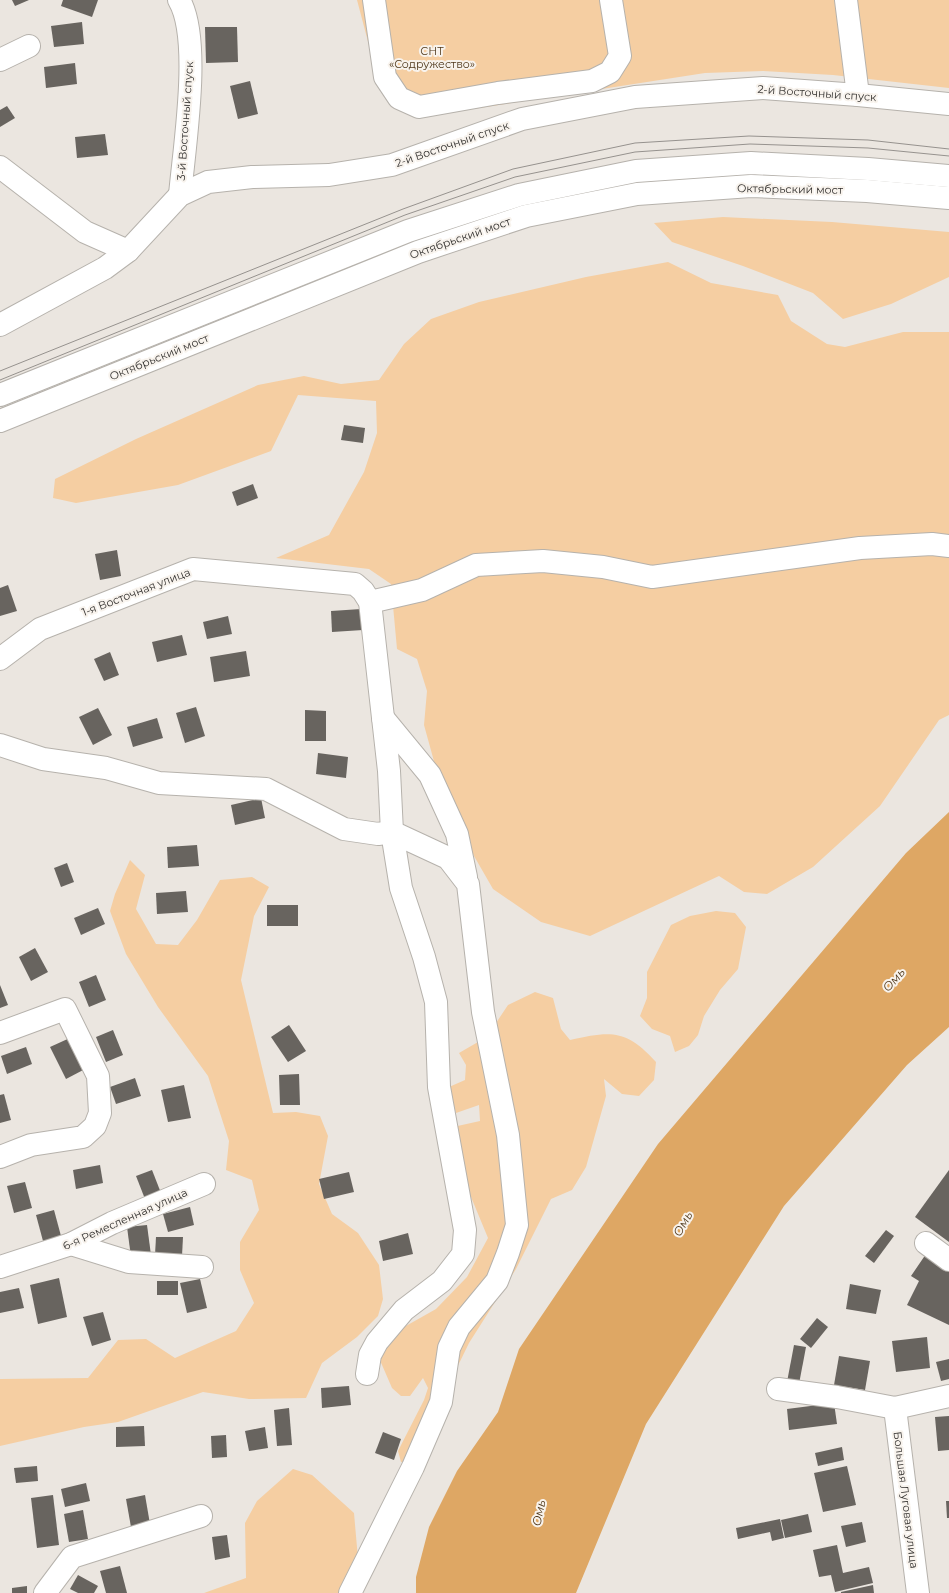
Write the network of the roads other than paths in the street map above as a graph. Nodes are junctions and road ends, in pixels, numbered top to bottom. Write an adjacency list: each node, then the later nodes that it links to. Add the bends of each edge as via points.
1 (179, 0): 11 (street, 3-й Восточный спуск, via 185,10 189,33 190,76)
2 (374, 0): 3 (street, via 385,77 399,98 419,107 592,81 610,72 620,56)
3 (611, 0)
4 (846, 0): 7 (street)
5 (29, 46): 6 (street)
6 (0, 60)
7 (858, 95): 8 (street, 2-й Восточный спуск); 11 (street, 2-й Восточный спуск, via 763,88 635,97 522,119 392,165 329,176 252,177 208,182)
8 (949, 104)
9 (0, 166): 13 (street, via 85,232)
10 (949, 176): 15 (street, Октябрьский мост, via 751,163 636,171 519,195 408,231)
11 (180, 195): 13 (street, 2-й Восточный спуск)
12 (949, 198): 16 (street, Октябрьский мост, via 867,190 751,186 638,194 526,216 418,252)
13 (128, 251): 14 (street, 2-й Восточный спуск, via 105,268)
14 (0, 325)
15 (0, 395)
16 (0, 421)
17 (949, 546): 18 (street, via 932,544 860,548 652,577 603,567 544,561 476,566 422,590)
18 (370, 602): 19 (street, 1-я Восточная улица, via 356,584 193,569 40,629); 20 (street)
19 (0, 659)
20 (383, 718): 22 (street); 23 (street, via 430,775 457,834)
21 (0, 745): 22 (street, via 44,759 106,768 159,783 266,789 344,829 378,834)
22 (392, 832): 23 (street, via 448,858); 32 (street, via 401,888 436,1002 439,1087 466,1230 463,1254 442,1281 404,1310 377,1342 370,1355)
23 (468, 884): 38 (street, via 483,1012 508,1135 517,1225 496,1281 459,1327 449,1348 442,1402 413,1467)
24 (0, 1033): 25 (street, via 65,1009 98,1076 100,1113 95,1126 83,1137 31,1145)
25 (0, 1158)
26 (204, 1184): 28 (street, 6-я Ремесленная улица, via 112,1223)
27 (926, 1243): 29 (street)
28 (71, 1244): 30 (street, 6-я Ремесленная улица); 31 (street, via 129,1262)
29 (949, 1260)
30 (0, 1267)
31 (202, 1267)
32 (368, 1374)
33 (778, 1389): 35 (street)
34 (949, 1396): 35 (street)
35 (895, 1408): 39 (street, Большая Луговая улица)
36 (201, 1516): 37 (street, via 72,1557)
37 (45, 1593)
38 (350, 1593)
39 (918, 1593)

